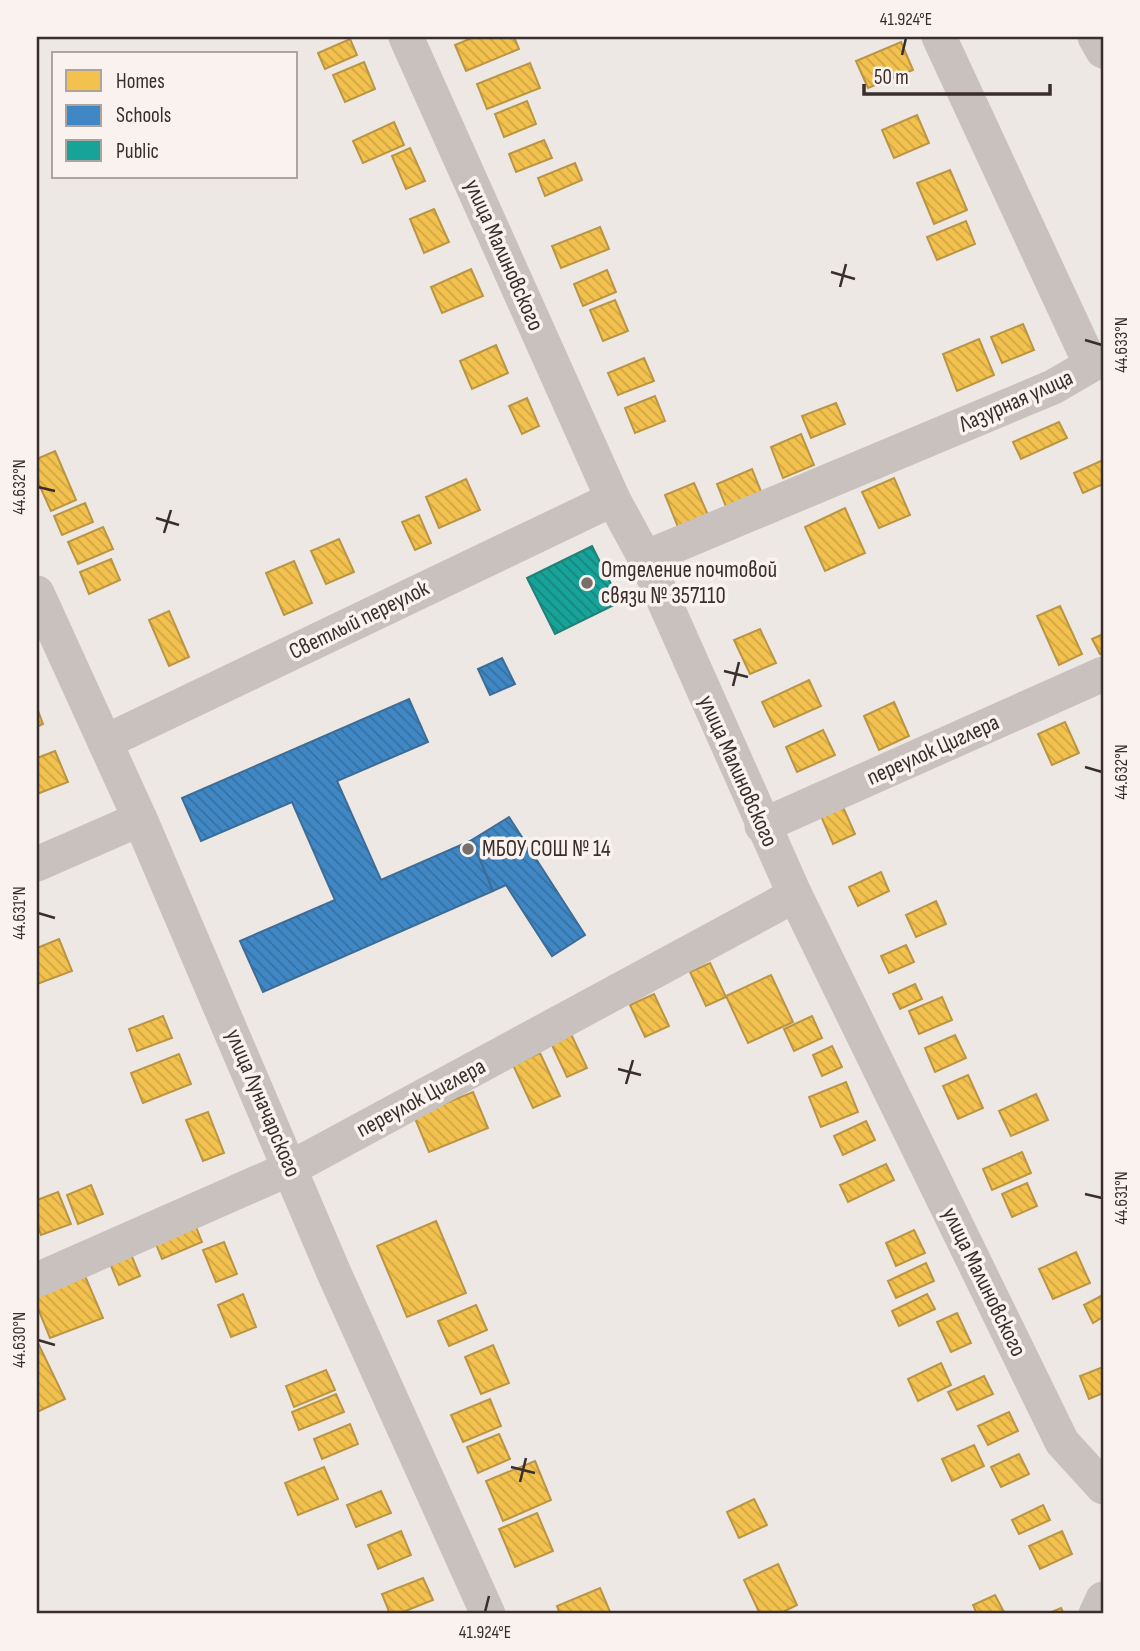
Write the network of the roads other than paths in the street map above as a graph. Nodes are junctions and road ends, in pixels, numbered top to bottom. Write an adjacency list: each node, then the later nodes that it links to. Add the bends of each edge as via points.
1 (406, 37): 5 (street, улица Малиновского)
2 (939, 37): 6 (street, Лазурная улица, via 1091,365 1053,387)
3 (1095, 37): 4 (street)
4 (1103, 51)
5 (613, 499): 6 (street, улица Малиновского); 9 (street, Светлый переулок)
6 (645, 558): 11 (street, улица Малиновского)
7 (37, 593): 9 (street, улица Луначарского)
8 (1103, 674): 11 (street, переулок Циглера)
9 (105, 742): 10 (street, улица Луначарского)
10 (140, 819): 12 (street); 14 (street, улица Луначарского)
11 (762, 826): 13 (street, улица Малиновского)
12 (37, 864)
13 (795, 895): 14 (street, переулок Циглера); 16 (street, улица Малиновского, via 1062,1442)
14 (291, 1168): 15 (street, переулок Циглера); 18 (street, улица Луначарского)
15 (37, 1280)
16 (1103, 1487)
17 (1103, 1599): 19 (street)
18 (488, 1614)
19 (1096, 1614)

